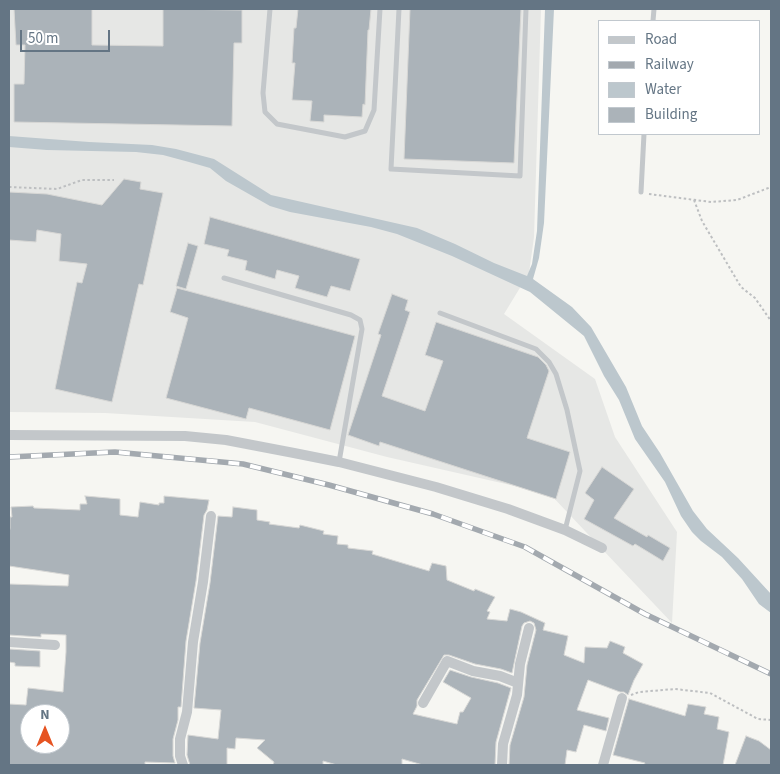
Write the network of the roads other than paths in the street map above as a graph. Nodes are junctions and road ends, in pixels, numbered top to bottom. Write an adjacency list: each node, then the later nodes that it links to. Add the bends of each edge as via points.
1 (270, 9): 2 (lane, via 265,112 277,124 345,136 365,131 374,110)
2 (380, 9)
3 (399, 9): 4 (lane, via 391,169 520,176)
4 (526, 9)
5 (644, 135): 6 (lane)
6 (641, 192)
7 (224, 278): 10 (lane, via 360,320 362,330)
8 (440, 313): 12 (lane, via 536,349 556,374 580,471)
9 (9, 435): 10 (street, via 185,436 226,440)
10 (338, 462): 12 (street, via 436,487)
11 (210, 516): 20 (street, via 187,712 180,739)
12 (565, 530): 13 (street)
13 (602, 548)
14 (529, 628): 17 (street)
15 (9, 642): 16 (street)
16 (55, 645)
17 (518, 683): 19 (street, via 448,661); 21 (street, via 503,744)
18 (622, 698): 22 (street)
19 (423, 703)
20 (183, 765)
21 (502, 765)
22 (603, 765)

